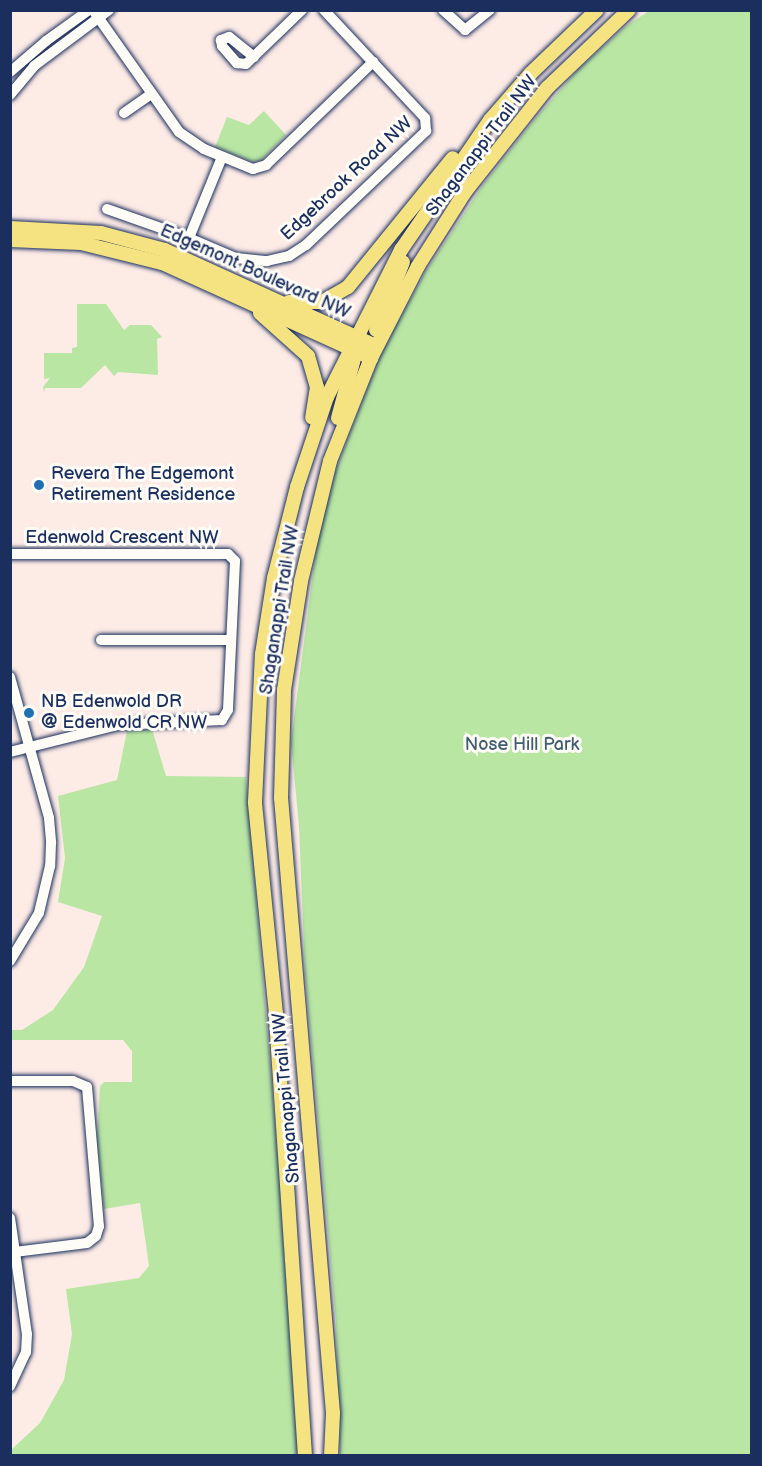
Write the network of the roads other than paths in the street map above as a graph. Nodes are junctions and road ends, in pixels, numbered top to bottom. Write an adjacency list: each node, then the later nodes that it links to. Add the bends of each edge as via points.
1 (109, 10): 8 (street)
2 (302, 10): 9 (street)
3 (324, 10): 10 (street, Edgebrook Road NW)
4 (443, 10): 5 (street, via 465,30)
5 (490, 10)
6 (597, 10): 15 (main road, Shaganappi Trail NW, via 531,73)
7 (629, 10): 27 (main road, Shaganappi Trail NW, via 547,88 465,192 418,266)
8 (94, 13): 11 (street); 12 (street, via 34,66); 13 (street)
9 (254, 57)
10 (373, 62): 16 (street, via 262,168 253,169); 22 (street, Edgebrook Road NW, via 425,118 426,131 306,245 289,256 250,261)
11 (10, 72)
12 (10, 94)
13 (151, 94): 14 (street); 16 (street, via 178,132)
14 (124, 113)
15 (475, 140): 19 (main road, Shaganappi Trail NW); 24 (main road, via 453,158 348,287 310,304)
16 (222, 157): 22 (street)
17 (107, 209): 22 (street)
18 (10, 220): 20 (main road)
19 (418, 224): 26 (main road, Shaganappi Trail NW); 27 (main road)
20 (33, 227): 21 (main road, Edgemont Boulevard NW); 24 (main road, Edgemont Boulevard NW, via 128,238 195,262)
21 (10, 228)
22 (189, 238)
23 (10, 240): 25 (main road, Edgemont Boulevard NW, via 64,241 124,251 171,266)
24 (264, 295): 26 (main road, Edgemont Boulevard NW)
25 (242, 299): 26 (main road, Edgemont Boulevard NW); 29 (main road, via 298,345 315,371 316,405)
26 (354, 345): 27 (main road, Edgemont Boulevard NW); 28 (main road, via 330,446); 29 (main road, Shaganappi Trail NW, via 327,397)
27 (373, 349): 28 (main road, Shaganappi Trail NW)
28 (330, 461): 42 (main road, Shaganappi Trail NW, via 289,644 280,738 286,869 333,1413)
29 (297, 487): 41 (main road, Shaganappi Trail NW, via 274,579 262,654 255,802 276,1014)
30 (10, 554): 32 (street, Edenwold Crescent NW, via 231,555 235,561)
31 (101, 640): 32 (street)
32 (231, 640): 34 (street, Edenwold Crescent NW, via 228,710 219,722 118,725)
33 (10, 677): 34 (street)
34 (31, 746): 35 (street); 36 (street, via 49,818 50,866 39,912)
35 (10, 752)
36 (10, 961)
37 (10, 1081): 39 (street, via 73,1081 87,1088 99,1226 96,1236 87,1243)
38 (10, 1218): 39 (street)
39 (15, 1252): 40 (street, via 27,1343)
40 (10, 1387)
41 (305, 1455)
42 (331, 1455)

